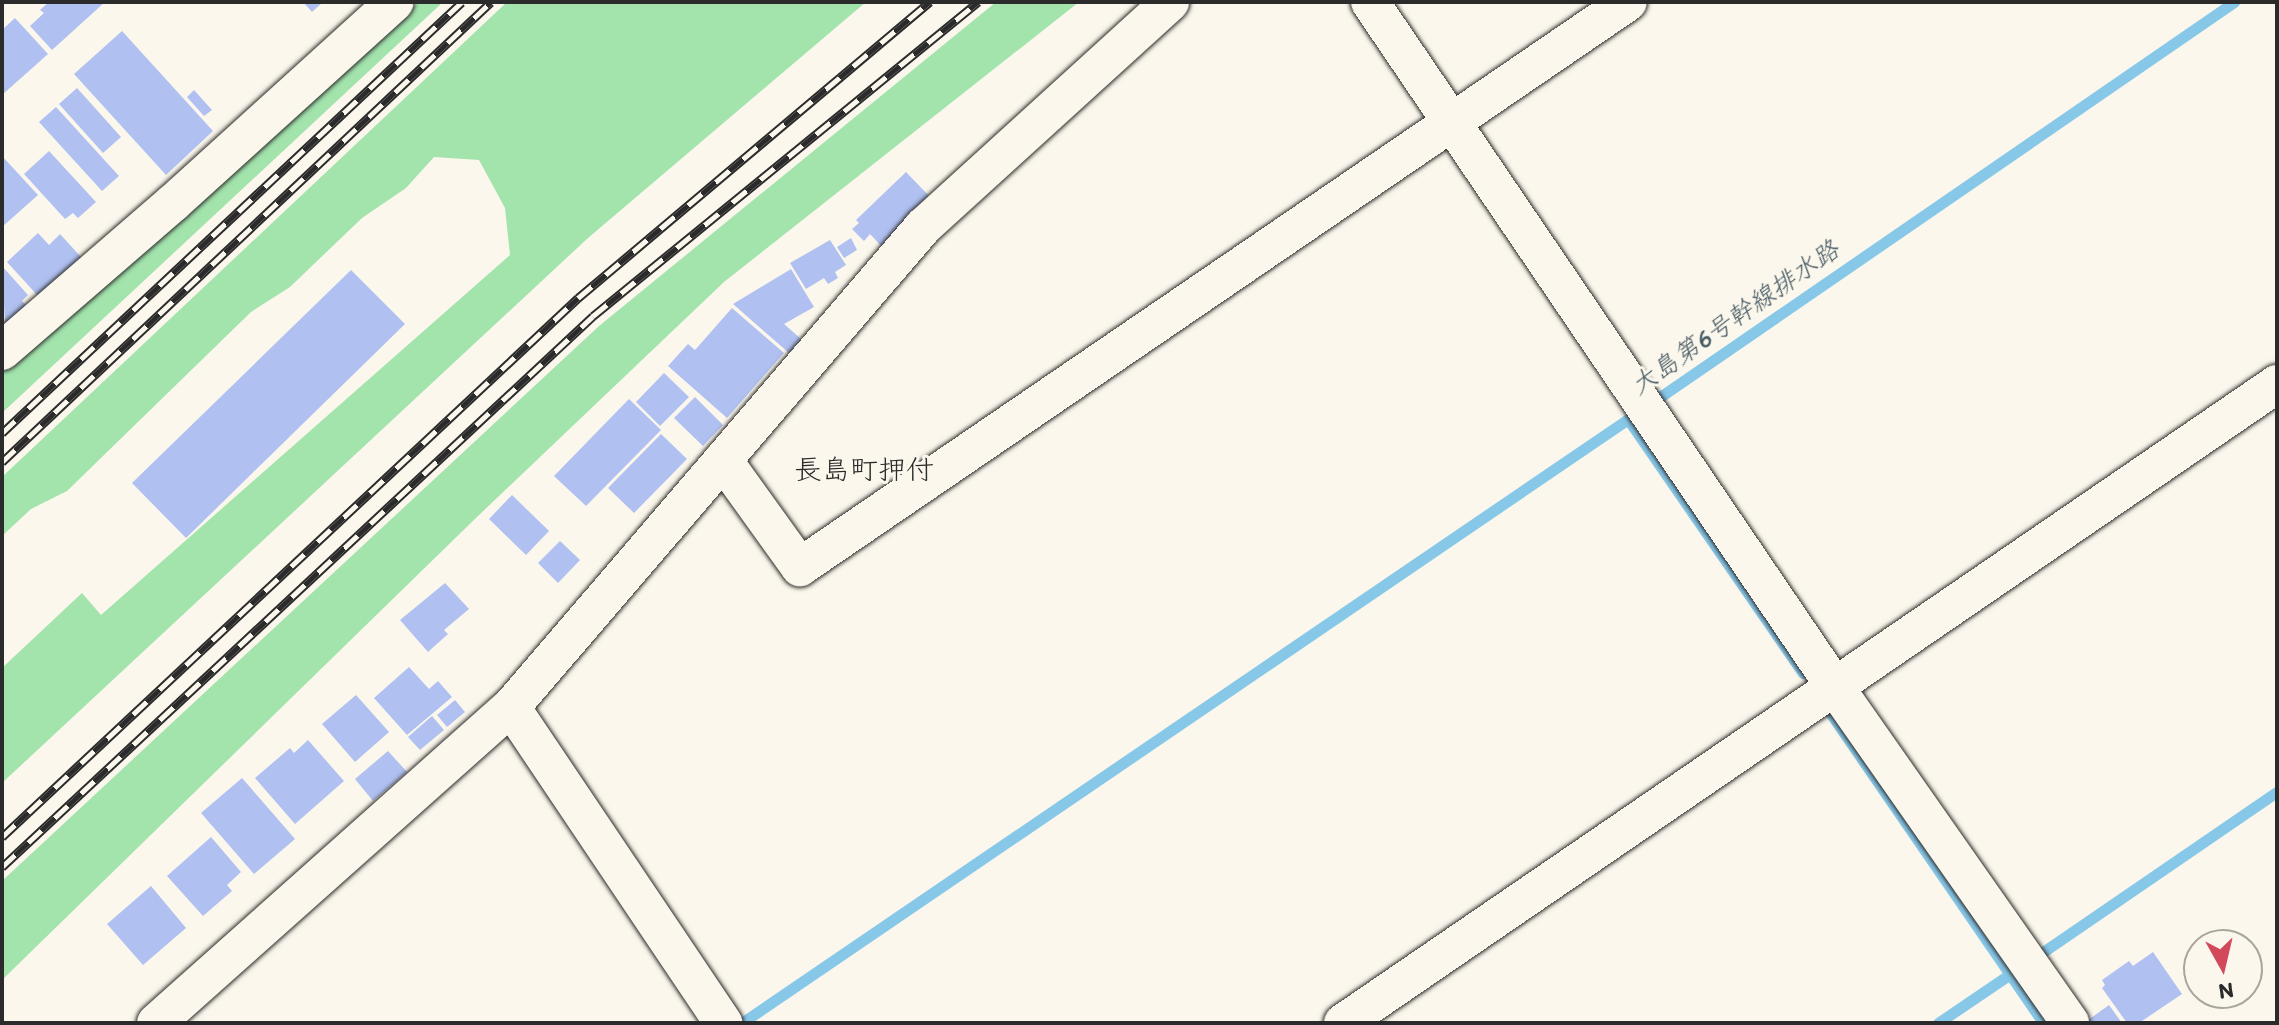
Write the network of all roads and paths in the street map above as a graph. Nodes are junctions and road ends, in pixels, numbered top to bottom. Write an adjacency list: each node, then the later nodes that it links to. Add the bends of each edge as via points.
1 (395, 2): 6 (street)
2 (1170, 2): 8 (street, via 923,227)
3 (1370, 2): 5 (street)
4 (1628, 2): 5 (street)
5 (1452, 122): 8 (street, via 800,567); 9 (street, via 1643,404)
6 (2, 351)
7 (2277, 384): 9 (street)
8 (723, 460): 10 (street)
9 (1825, 694): 13 (street); 14 (street)
10 (511, 707): 11 (street); 12 (street)
11 (156, 1023)
12 (723, 1023)
13 (1343, 1023)
14 (2070, 1023)

